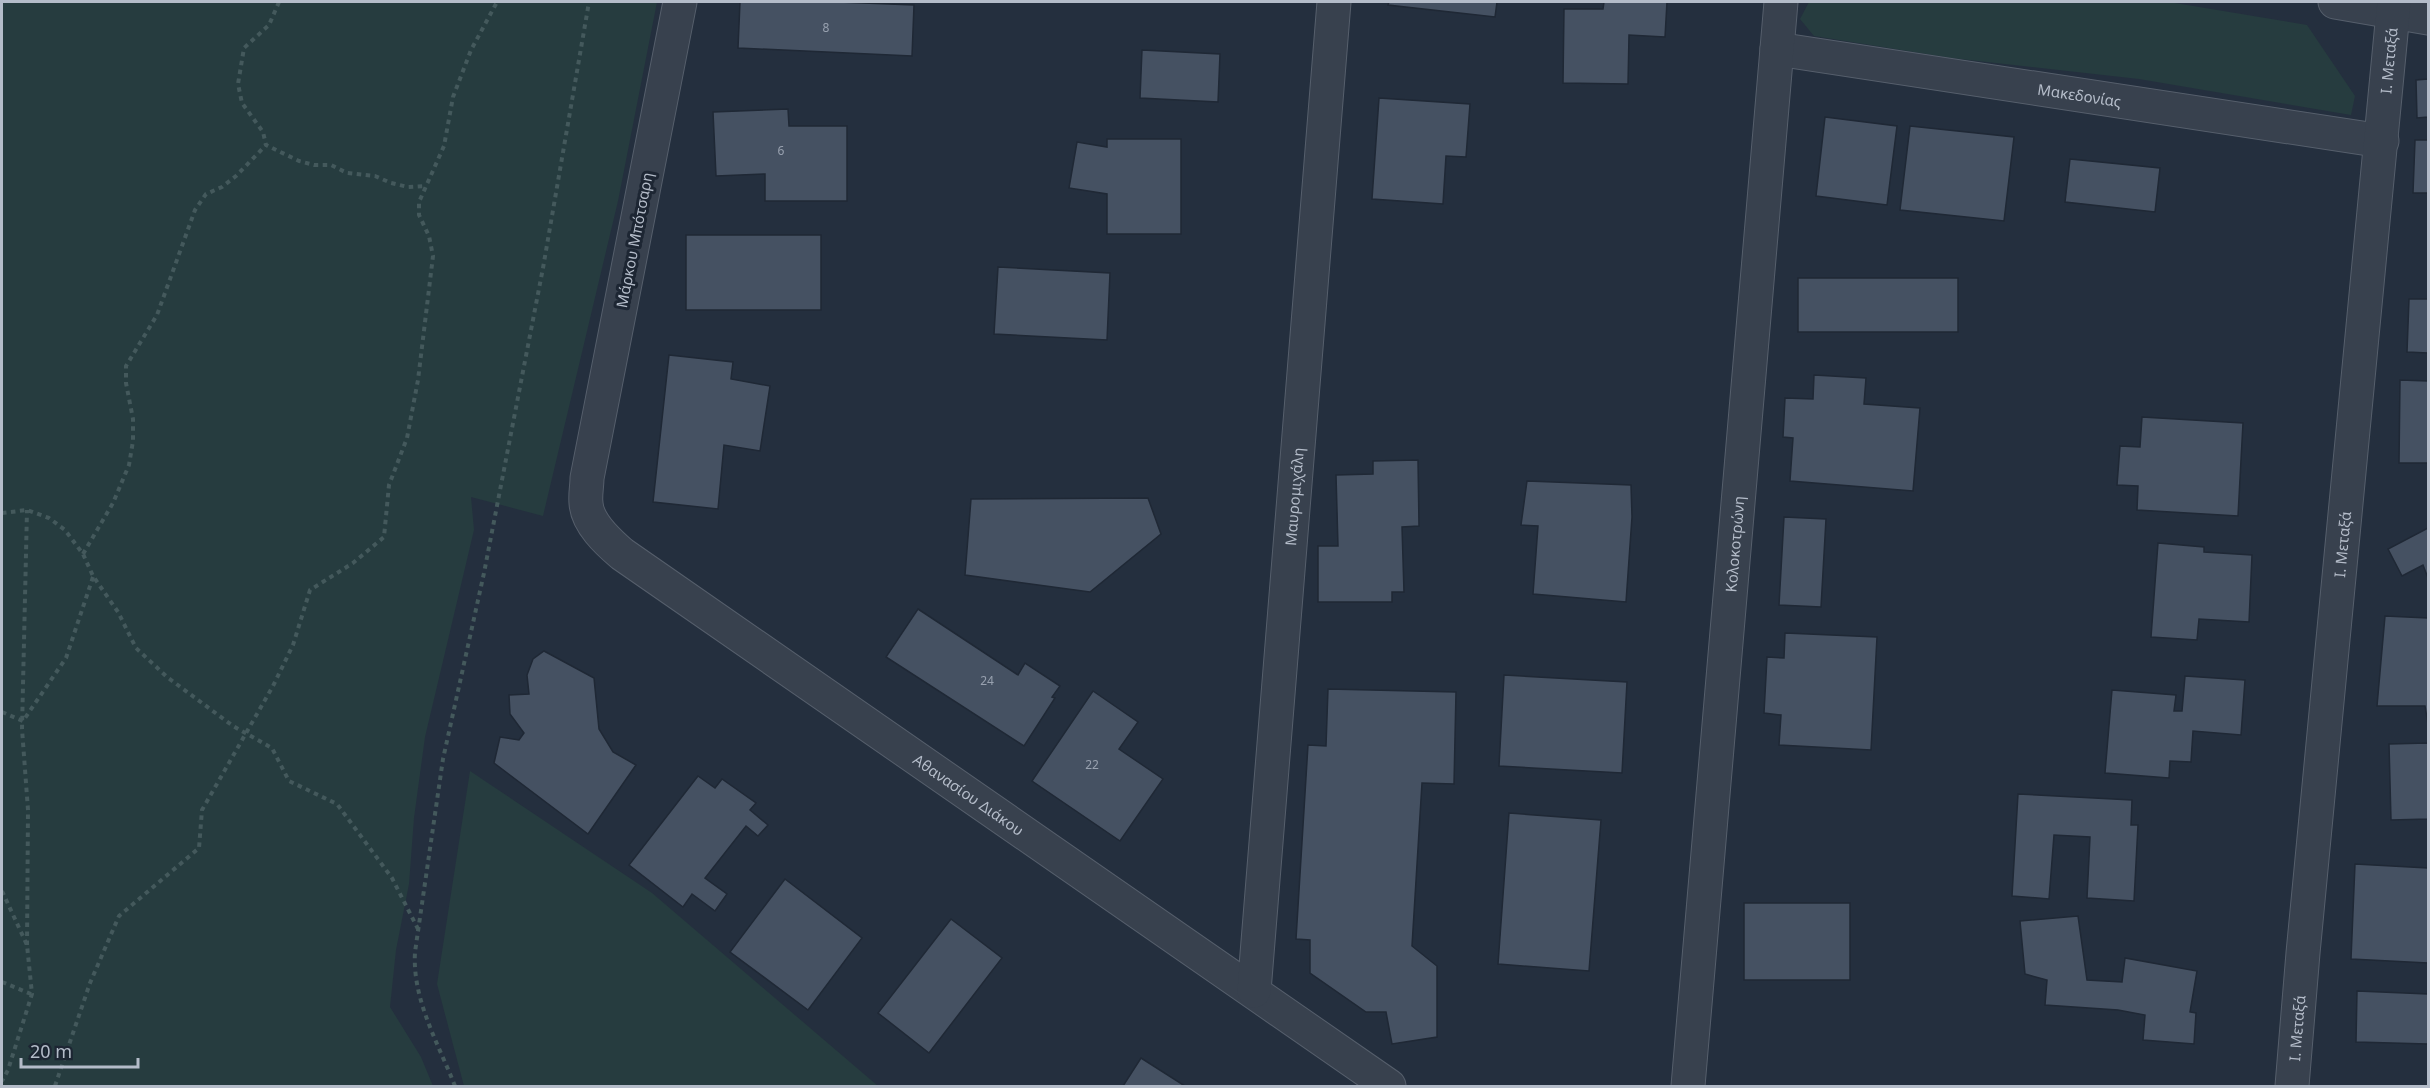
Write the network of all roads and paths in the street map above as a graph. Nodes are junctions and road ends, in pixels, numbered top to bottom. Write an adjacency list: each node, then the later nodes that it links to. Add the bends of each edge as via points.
1 (279, 2): 12 (path, via 269,25 244,48 238,84 242,103 263,132)
2 (497, 2): 13 (path, via 471,50 453,97 444,146)
3 (589, 2): 23 (path, via 541,280 484,573 442,759)
4 (680, 2): 14 (street, Μάρκου Μπότσαρη)
5 (1334, 2): 26 (street, Μαυρομιχάλη)
6 (1781, 2): 10 (street, Κολοκοτρώνη)
7 (2335, 2): 8 (street)
8 (2394, 7): 9 (street); 11 (street, Ι. Μεταξά)
9 (2428, 18)
10 (1777, 49): 11 (street, Μακεδονίας); 32 (street, Κολοκοτρώνη)
11 (2382, 141): 33 (street, Ι. Μεταξά)
12 (266, 145): 13 (path, via 314,165 331,165 347,173 375,176 408,187); 17 (path, via 236,176 206,194 195,210 157,315 126,366 133,419 129,465 113,503)
13 (425, 186): 21 (path, via 418,202 418,215 429,236 433,256 418,380 407,438 389,485 384,537 310,590 293,645)
14 (587, 478): 26 (street, Αθανασίου Διάκου, via 586,505 593,521 622,554)
15 (27, 510): 16 (path); 17 (path, via 49,518 65,530); 20 (path)
16 (2, 513)
17 (83, 554): 18 (path)
18 (93, 576): 20 (path, via 66,658); 21 (path, via 118,612 136,648 167,677)
19 (2, 712): 20 (path)
20 (23, 721): 24 (path, via 28,810)
21 (245, 733): 23 (path, via 272,748 289,781 337,804 392,878); 29 (path, via 202,810 199,848 119,916 90,983)
22 (2, 891): 24 (path)
23 (418, 930): 30 (path, via 414,971 417,993)
24 (27, 945): 27 (path)
25 (2, 982): 27 (path)
26 (1254, 991): 31 (street, Αθανασίου Διάκου)
27 (32, 994): 28 (path)
28 (2, 1082)
29 (55, 1086)
30 (455, 1086)
31 (1389, 1086)
32 (1688, 1086)
33 (2292, 1086)

